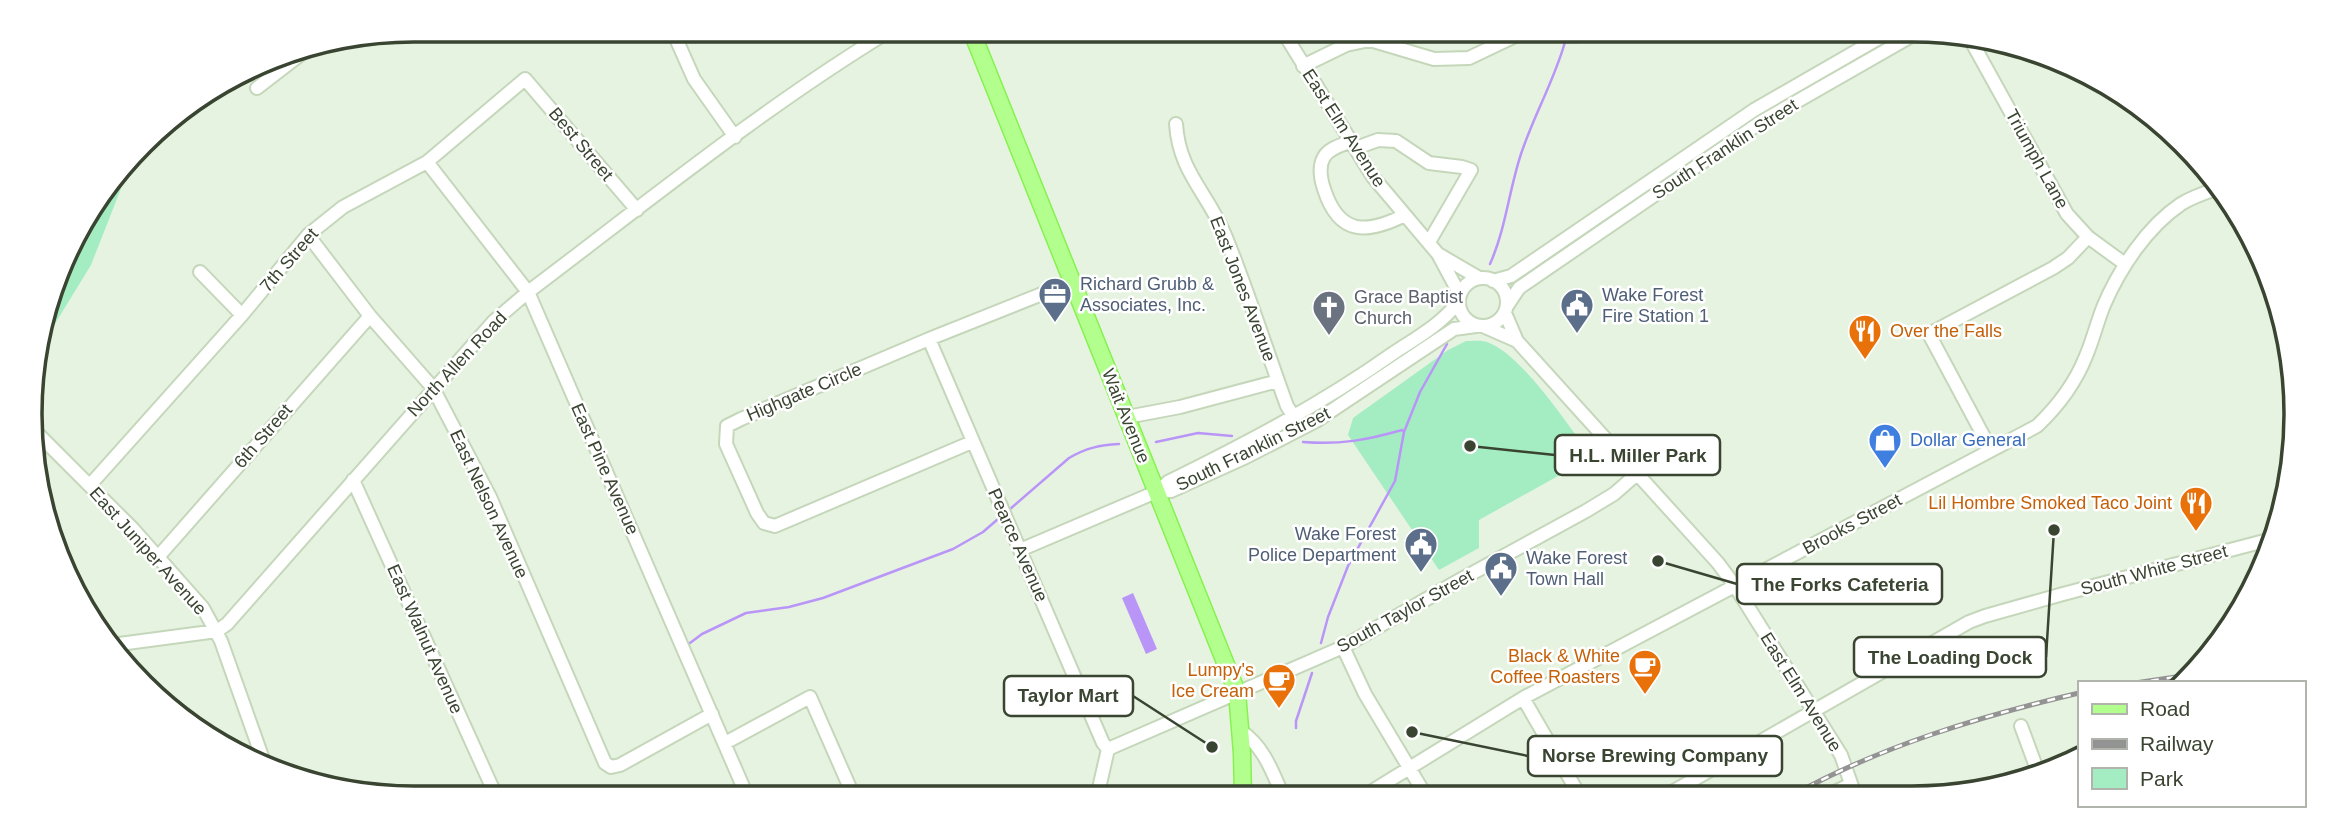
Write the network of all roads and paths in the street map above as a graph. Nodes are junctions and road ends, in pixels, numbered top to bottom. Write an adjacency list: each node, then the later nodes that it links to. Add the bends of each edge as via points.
1 (678, 42): 16 (street, via 694,79)
2 (871, 42): 16 (street, North Allen Road)
3 (976, 42): 30 (main road, Wait Avenue)
4 (1289, 42): 12 (street, East Elm Avenue)
5 (1355, 42): 12 (street)
6 (1388, 42): 7 (street, via 1433,60 1469,58)
7 (1503, 42)
8 (1872, 42): 29 (street, South Franklin Street, via 1754,110 1511,276)
9 (1901, 42): 33 (street, South Franklin Street, via 1728,144 1519,288)
10 (1975, 47): 23 (street, Triumph Lane, via 2067,214)
11 (288, 64): 14 (street)
12 (1303, 66): 17 (street, East Elm Avenue)
13 (525, 79): 18 (street, 7th Street); 20 (street, Best Street)
14 (257, 88)
15 (1176, 124): 39 (street, East Jones Avenue, via 1181,158 1224,233)
16 (735, 137): 20 (street, North Allen Road)
17 (1354, 145): 21 (street, East Elm Avenue); 21 (street, via 1332,150 1320,169 1336,216 1347,224 1374,228); 24 (street, via 1396,141 1429,163 1471,170)
18 (427, 162): 22 (street, 7th Street, via 343,207); 31 (street, East Pine Avenue)
19 (2209, 191): 26 (street, Brooks Street, via 2176,208)
20 (637, 210): 31 (street, North Allen Road)
21 (1405, 215): 24 (street, East Elm Avenue)
22 (307, 235): 34 (street, 7th Street); 35 (street, East Nelson Avenue)
23 (2088, 237): 26 (street, Triumph Lane); 45 (street, via 2053,268 1929,334)
24 (1429, 242): 25 (street, East Elm Avenue)
25 (1438, 254): 28 (street, East Elm Avenue); 32 (street, East Elm Avenue)
26 (2125, 264): 45 (street, Brooks Street, via 2086,358 2057,407 2037,426)
27 (200, 272): 34 (street)
28 (1479, 278): 29 (street); 32 (street, via 1467,284)
29 (1493, 281): 33 (street, via 1504,290)
30 (1072, 282): 37 (street, Highgate Circle); 41 (main road, Wait Avenue)
31 (528, 292): 40 (street, North Allen Road, via 481,333); 60 (street, East Pine Avenue)
32 (1459, 298): 36 (street, via 1463,315); 42 (street, South Franklin Street, via 1448,316)
33 (1506, 309): 36 (street, via 1493,325); 38 (street, East Elm Avenue)
34 (242, 314): 48 (street, 7th Street)
35 (370, 316): 40 (street, East Nelson Avenue); 52 (street, 6th Street)
36 (1480, 326): 38 (street, East Elm Avenue); 49 (street, South Franklin Street, via 1454,329 1316,421 1171,491)
37 (929, 339): 44 (street, Pearce Avenue); 44 (street, Highgate Circle, via 727,426 726,444 757,513 764,523 775,526)
38 (1517, 341): 46 (street, East Elm Avenue)
39 (1278, 381): 41 (street); 42 (street, East Jones Avenue)
40 (433, 388): 47 (street, North Allen Road); 60 (street, East Nelson Avenue, via 490,498 605,763 620,765)
41 (1127, 417): 49 (main road, Wait Avenue)
42 (1294, 418): 49 (street, South Franklin Street)
43 (43, 439): 48 (street, East Juniper Avenue)
44 (972, 442): 51 (street, Pearce Avenue)
45 (1991, 450): 53 (street, Brooks Street)
46 (1638, 473): 53 (street, East Elm Avenue); 56 (street, South Taylor Street, via 1586,511)
47 (353, 480): 54 (street, North Allen Road); 68 (street, East Walnut Avenue)
48 (90, 485): 52 (street, East Juniper Avenue)
49 (1156, 492): 51 (street); 57 (main road, Wait Avenue)
50 (2261, 542): 59 (street, South White Street, via 1985,616)
51 (1020, 550): 64 (street, Pearce Avenue)
52 (158, 557): 54 (street, East Juniper Avenue)
53 (1735, 586): 58 (street, Brooks Street); 59 (street, East Elm Avenue)
54 (217, 631): 55 (street); 65 (street, East Juniper Avenue)
55 (122, 644)
56 (1343, 647): 57 (street, South Taylor Street); 67 (street, via 1365,694)
57 (1237, 692): 62 (main road, Wait Avenue); 64 (street, South Taylor Street)
58 (1523, 698): 67 (street, Brooks Street); 76 (street)
59 (1814, 709): 77 (street, South White Street); 78 (street, East Elm Avenue, via 1841,755)
60 (712, 714): 63 (street, East Pine Avenue)
61 (2021, 726): 66 (street)
62 (1241, 731): 72 (main road, Wait Avenue); 73 (street, via 1262,751)
63 (725, 743): 69 (street, East Pine Avenue); 70 (street, via 810,697)
64 (1108, 749): 71 (street)
65 (261, 753)
66 (2035, 765)
67 (1410, 768): 74 (street, Brooks Street); 75 (street)
68 (492, 786)
69 (743, 786)
70 (848, 786)
71 (1100, 786)
72 (1242, 786)
73 (1278, 786)
74 (1380, 786)
75 (1420, 786)
76 (1574, 786)
77 (1681, 786)
78 (1852, 786)

